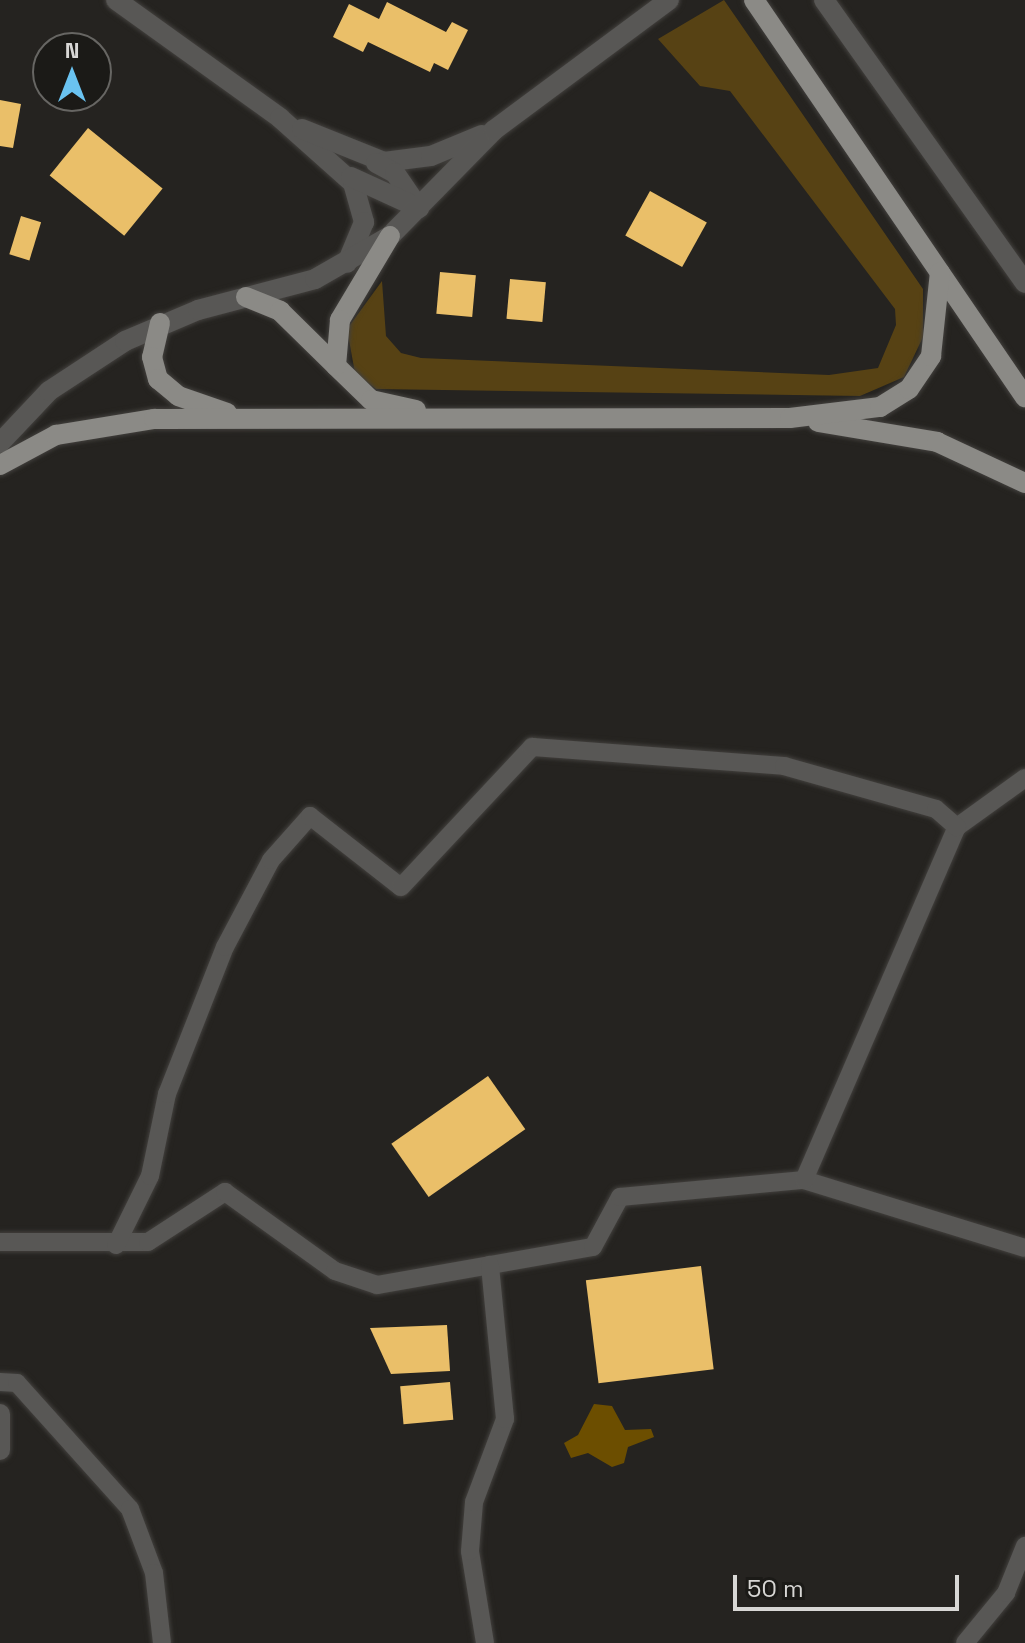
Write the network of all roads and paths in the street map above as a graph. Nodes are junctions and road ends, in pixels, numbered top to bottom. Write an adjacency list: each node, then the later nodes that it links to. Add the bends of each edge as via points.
1 (116, 0): 5 (street)
2 (669, 0): 6 (street)
3 (754, 0): 12 (main road)
4 (824, 0): 13 (street)
5 (280, 118): 7 (street); 8 (street)
6 (494, 130): 7 (street, via 431,156); 9 (street)
7 (367, 159): 9 (street, via 395,173)
8 (339, 170): 9 (street, via 389,200); 11 (street, via 361,200 364,222)
9 (419, 208): 10 (street)
10 (390, 236): 11 (street); 16 (main road, via 340,320)
11 (347, 263): 14 (street)
12 (940, 272): 17 (main road); 20 (main road, via 931,356 909,389 880,407)
13 (1025, 283)
14 (246, 297): 15 (street); 16 (main road, via 280,311)
15 (160, 323): 19 (main road, via 152,357 158,379 178,396); 21 (street, via 49,391)
16 (336, 366): 18 (main road, via 371,400)
17 (1025, 397)
18 (447, 417): 19 (main road); 20 (main road)
19 (241, 418): 22 (main road, via 108,423 56,435)
20 (790, 418): 23 (main road, via 937,442)
21 (0, 443)
22 (0, 465)
23 (1025, 483)
24 (1025, 778): 25 (lane)
25 (957, 827): 26 (lane); 28 (lane, via 936,809 784,766 532,747 401,887 310,816 271,860 225,947 167,1094 150,1176)
26 (804, 1180): 29 (lane); 30 (lane, via 620,1197 593,1247)
27 (0, 1242): 28 (lane)
28 (116, 1245): 30 (lane, via 148,1242 225,1192 358,1285)
29 (1025, 1248)
30 (490, 1265): 36 (lane, via 505,1419 474,1502 470,1551)
31 (0, 1382): 35 (lane, via 17,1383 130,1509 154,1573)
32 (0, 1414): 33 (street)
33 (0, 1450)
34 (1025, 1546): 37 (lane, via 1006,1593)
35 (162, 1643)
36 (485, 1643)
37 (965, 1643)

